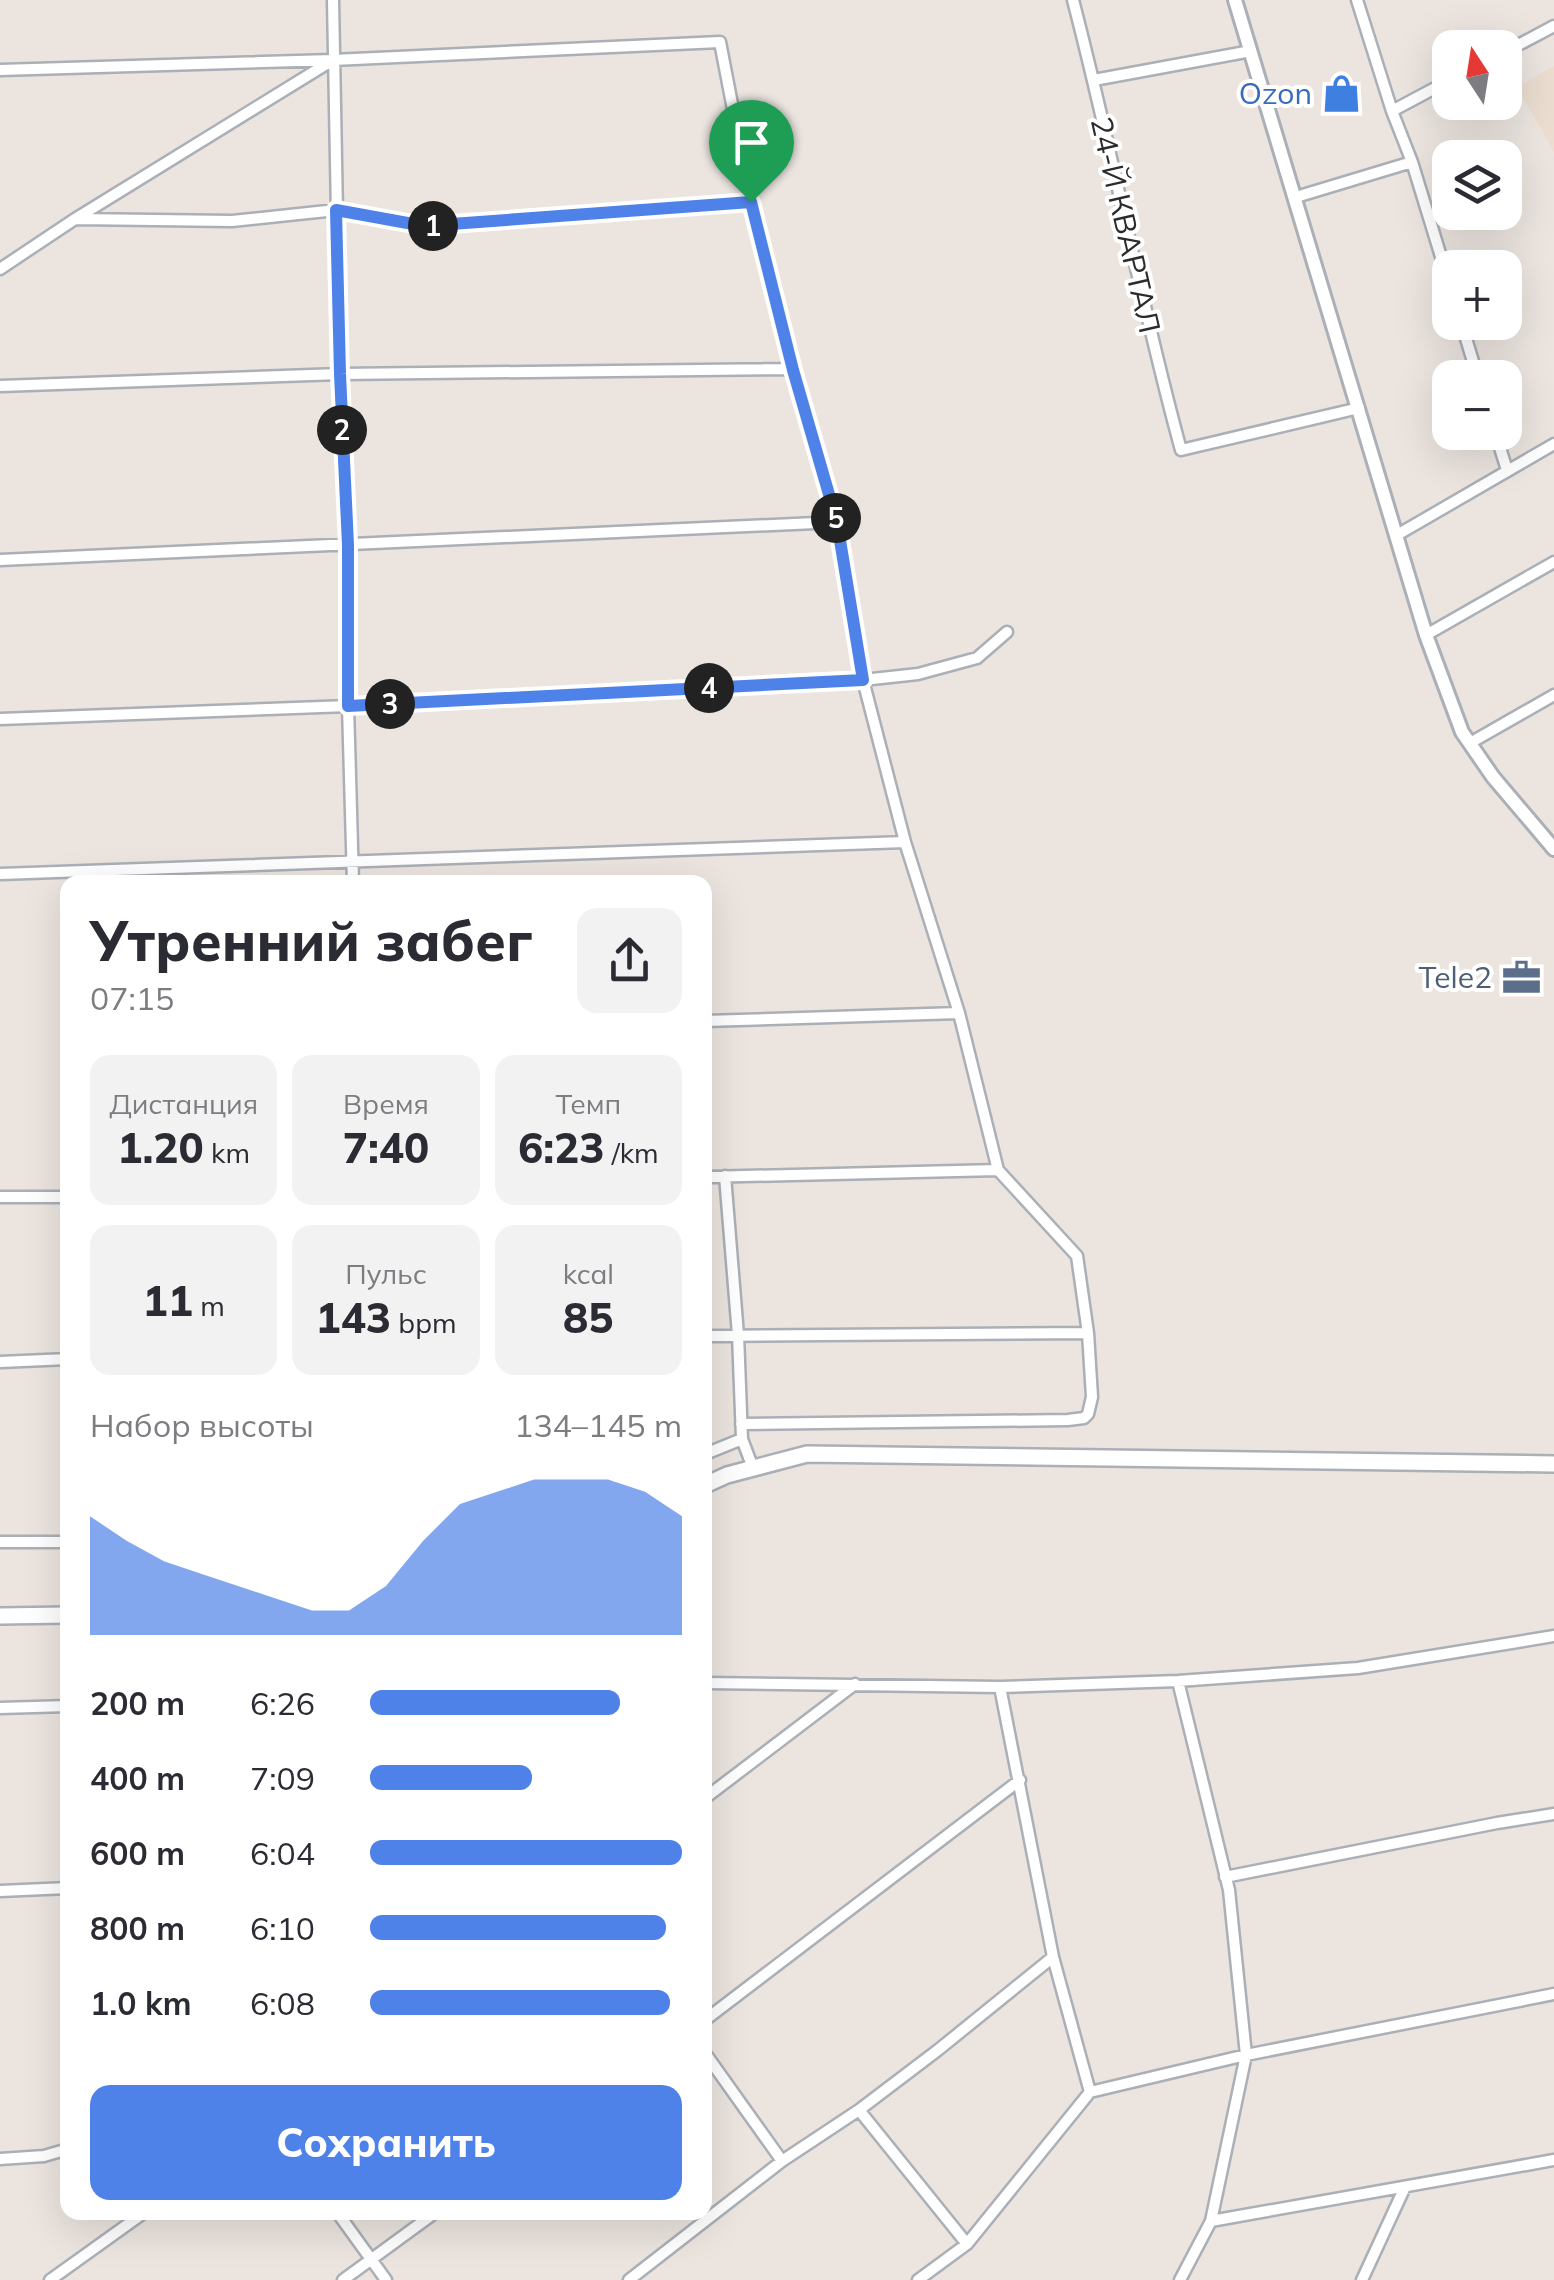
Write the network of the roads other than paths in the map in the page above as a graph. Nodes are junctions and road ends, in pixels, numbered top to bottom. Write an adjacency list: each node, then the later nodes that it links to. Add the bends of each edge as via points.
1 (332, 0): 8 (street)
2 (1073, 0): 10 (street, 24-Й КВАРТАЛ)
3 (1235, 0): 7 (street)
4 (1357, 0): 12 (street)
5 (1554, 26): 6 (street)
6 (1522, 43)
7 (1251, 51): 10 (street); 14 (street)
8 (333, 60): 9 (street); 15 (street, via 720,42); 16 (street); 17 (street)
9 (0, 70)
10 (1094, 80): 23 (street, 24-Й КВАРТАЛ, via 1181,450)
11 (1432, 90): 12 (street)
12 (1392, 111): 13 (street)
13 (1412, 162): 14 (street); 18 (street)
14 (1296, 198): 23 (street)
15 (751, 202): 16 (street, via 424,226); 20 (street)
16 (336, 210): 17 (street, via 232,221); 21 (street)
17 (75, 219): 19 (street)
18 (1439, 250)
19 (0, 268)
20 (793, 370): 21 (street); 27 (street)
21 (340, 374): 22 (street); 29 (street)
22 (0, 386)
23 (1358, 408): 28 (street)
24 (1554, 444): 26 (street)
25 (1501, 450): 26 (street)
26 (1507, 470): 28 (street)
27 (837, 522): 29 (street); 34 (street)
28 (1397, 536): 33 (street)
29 (348, 545): 30 (street); 36 (street)
30 (0, 560)
31 (1554, 562): 33 (street)
32 (1007, 632): 34 (street, via 977,658)
33 (1426, 635): 38 (street)
34 (863, 680): 36 (street); 40 (street)
35 (1554, 695): 38 (street)
36 (348, 706): 37 (street); 41 (street)
37 (0, 719)
38 (1470, 743): 39 (street)
39 (1551, 839)
40 (905, 842): 41 (street); 44 (street)
41 (352, 860): 42 (street); 43 (street)
42 (0, 874)
43 (353, 875)
44 (959, 1013): 45 (street); 46 (street)
45 (712, 1022)
46 (998, 1170): 47 (street); 51 (street, via 1077,1256)
47 (724, 1176): 48 (street); 52 (street)
48 (712, 1177)
49 (60, 1196): 50 (street)
50 (0, 1198)
51 (1088, 1333): 52 (street); 56 (street, via 1092,1396 1084,1418)
52 (738, 1335): 53 (street); 56 (street)
53 (712, 1336)
54 (60, 1360): 55 (street)
55 (0, 1362)
56 (740, 1424): 57 (street)
57 (742, 1439): 58 (street); 60 (street)
58 (712, 1451)
59 (1554, 1464): 60 (main road, via 807,1454)
60 (753, 1468): 61 (main road)
61 (712, 1482)
62 (0, 1542): 63 (street)
63 (60, 1542)
64 (60, 1614): 65 (main road)
65 (0, 1616)
66 (1554, 1636): 67 (street, via 1358,1668)
67 (1178, 1681): 70 (street); 76 (street)
68 (712, 1683): 69 (street)
69 (855, 1684): 70 (street); 74 (street)
70 (1000, 1687): 73 (street)
71 (60, 1706): 72 (street)
72 (0, 1708)
73 (1020, 1780): 79 (street); 81 (street)
74 (712, 1793)
75 (1554, 1814): 76 (street)
76 (1225, 1877): 82 (street)
77 (60, 1888): 78 (street)
78 (0, 1891)
79 (1053, 1957): 84 (street); 85 (street)
80 (1554, 1994): 82 (street)
81 (712, 2015)
82 (1246, 2055): 84 (street); 96 (street)
83 (712, 2063): 89 (street)
84 (1090, 2092): 97 (street)
85 (859, 2110): 89 (street); 97 (street)
86 (60, 2151): 87 (street)
87 (0, 2159)
88 (1554, 2160): 90 (street)
89 (782, 2162): 91 (street)
90 (1404, 2187): 96 (street); 105 (street)
91 (712, 2216)
92 (133, 2220): 99 (street)
93 (343, 2220): 98 (street)
94 (425, 2220): 98 (street)
95 (707, 2220): 102 (street)
96 (1211, 2220): 104 (street)
97 (967, 2244): 103 (street)
98 (371, 2259): 100 (street); 101 (street)
99 (50, 2280)
100 (343, 2280)
101 (386, 2280)
102 (629, 2280)
103 (918, 2280)
104 (1180, 2280)
105 (1362, 2280)

